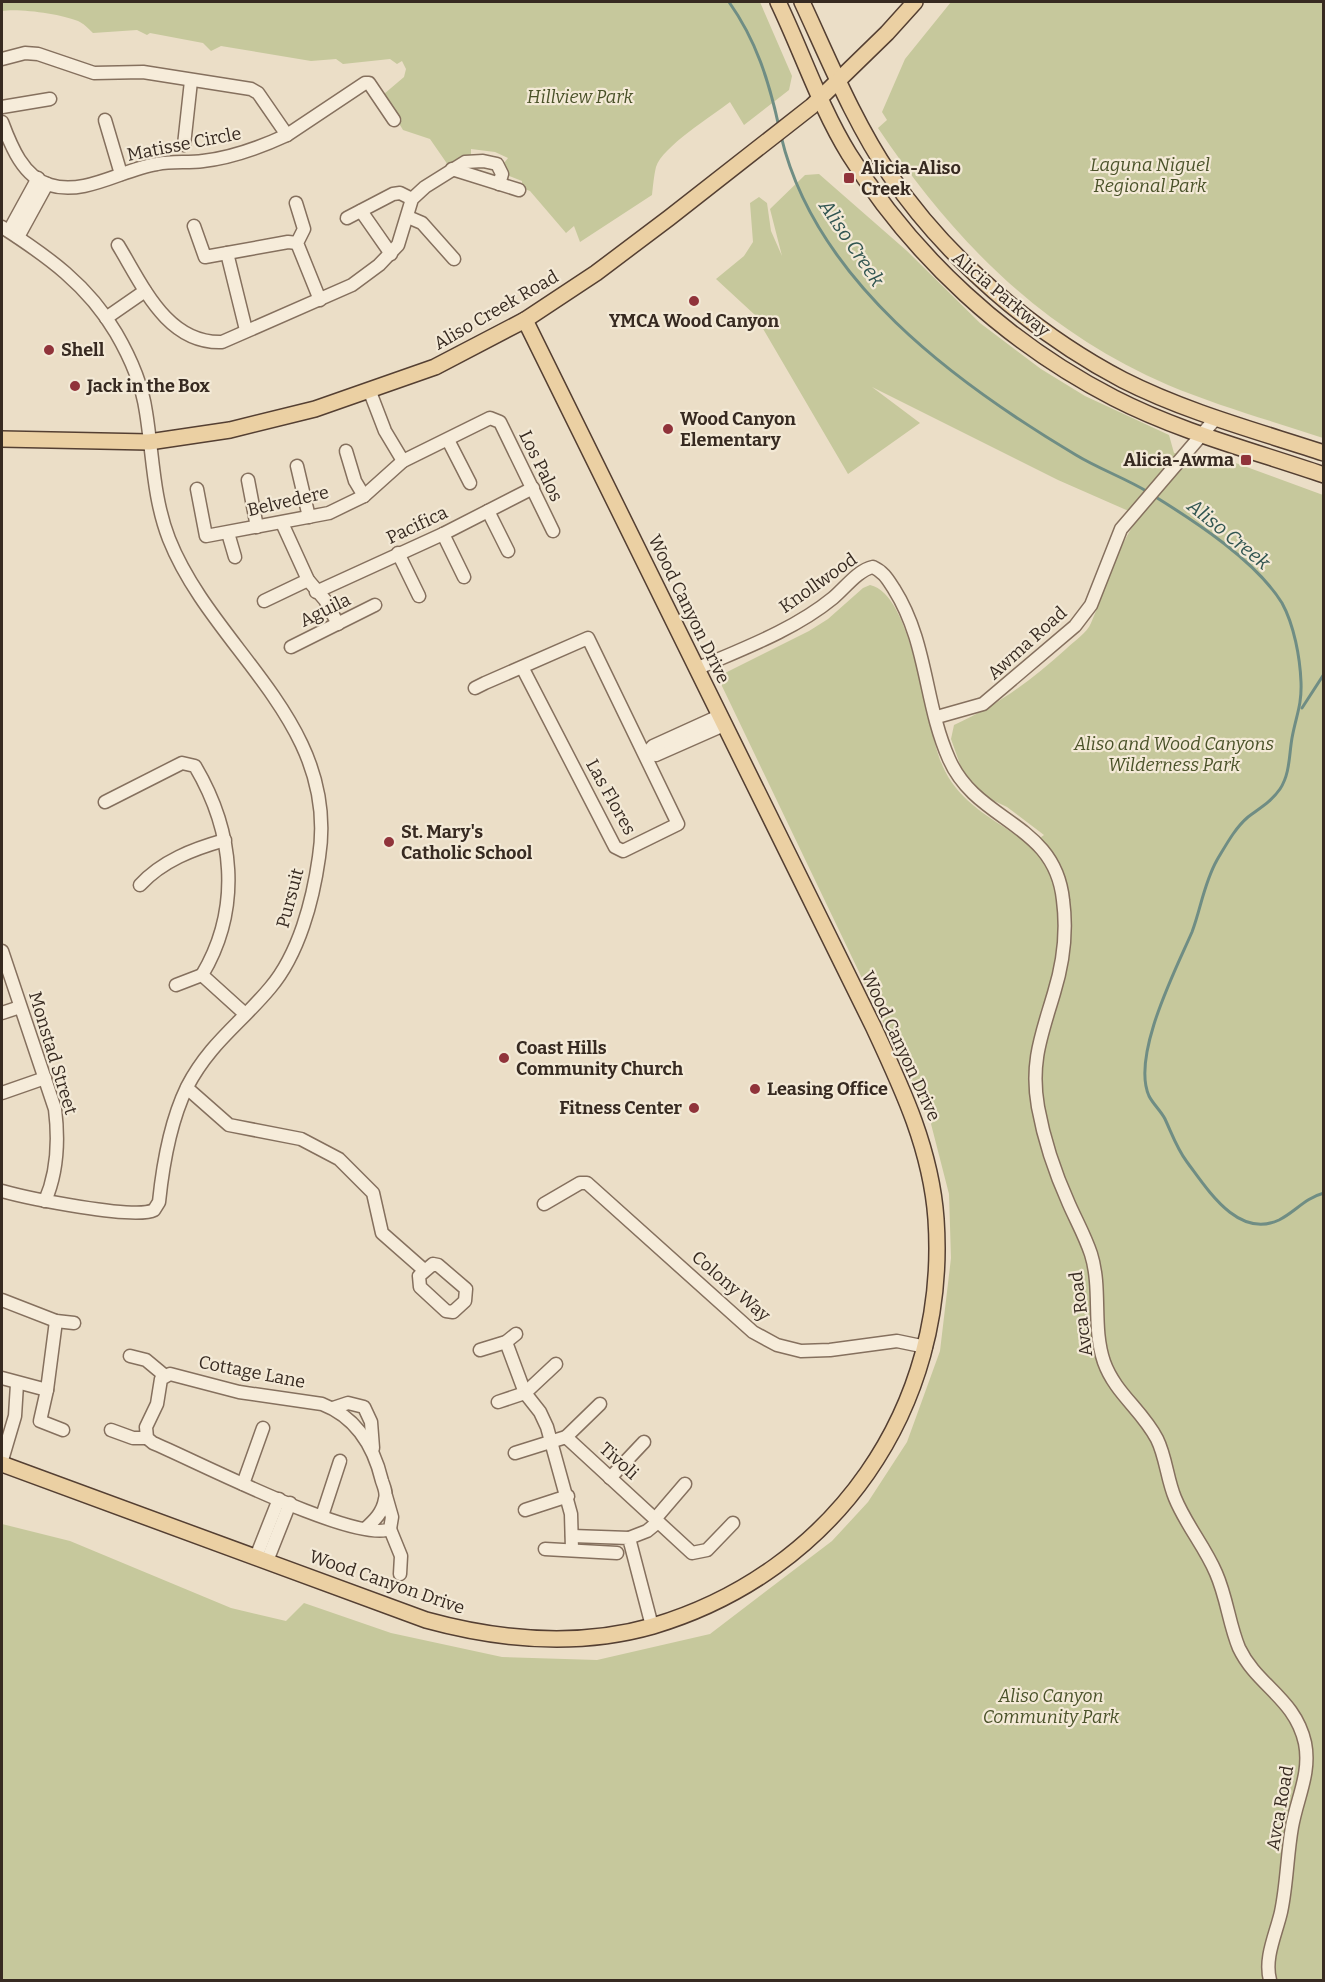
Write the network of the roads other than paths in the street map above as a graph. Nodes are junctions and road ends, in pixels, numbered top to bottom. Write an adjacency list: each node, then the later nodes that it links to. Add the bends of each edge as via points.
1 (778, 2): 8 (main road, Alicia Parkway)
2 (802, 2): 6 (main road, Alicia Parkway)
3 (915, 2): 6 (main road, Aliso Creek Road)
4 (2, 59): 5 (street, via 38,54 94,73 143,72)
5 (191, 81): 13 (street, via 251,89 258,93); 14 (street, Matisse Circle)
6 (838, 81): 8 (main road, Aliso Creek Road); 39 (main road, Alicia Parkway, via 890,175 928,226 962,262 1065,344 1124,380)
7 (50, 99): 9 (street)
8 (817, 102): 35 (main road, Aliso Creek Road, via 596,273); 40 (main road, Alicia Parkway, via 874,191 952,282 1053,362 1114,398)
9 (2, 107)
10 (105, 120): 16 (street, Matisse Circle)
11 (394, 120): 13 (street, Matisse Circle, via 369,83 365,83)
12 (2, 122): 17 (street, via 18,158)
13 (287, 135): 16 (street, Matisse Circle, via 214,159 156,164)
14 (184, 145)
15 (452, 169): 18 (street); 18 (street, via 474,160 496,165 502,174); 20 (street)
16 (121, 174): 17 (street, Matisse Circle, via 72,187)
17 (42, 181): 26 (street)
18 (499, 184): 19 (street)
19 (519, 190)
20 (412, 199): 22 (street, via 393,194); 23 (street)
21 (296, 203): 27 (street, via 304,229)
22 (360, 211): 24 (street); 30 (street)
23 (408, 217): 30 (street); 31 (street, via 422,223)
24 (347, 218)
25 (194, 226): 29 (street, via 205,257)
26 (9, 232): 34 (street, Pursuit, via 70,275)
27 (297, 243): 29 (street); 33 (street)
28 (118, 245): 32 (street)
29 (227, 253): 36 (street)
30 (391, 254): 33 (street, via 352,285)
31 (454, 259)
32 (145, 291): 34 (street); 36 (street, via 188,337 222,342)
33 (320, 300): 36 (street)
34 (106, 318): 43 (street, Pursuit, via 138,381)
35 (525, 320): 37 (main road, Aliso Creek Road, via 435,367); 73 (main road, Wood Canyon Drive)
36 (246, 330)
37 (370, 392): 43 (main road, Aliso Creek Road, via 230,430); 46 (street, via 385,431)
38 (496, 418): 42 (street, Belvedere); 52 (street, Los Palos)
39 (1216, 418): 40 (street, Awma Road); 45 (main road, Alicia Parkway)
40 (1203, 434): 48 (main road, Alicia Parkway); 75 (street, Awma Road, via 1132,515 1112,547 1091,605 1075,626 983,704)
41 (2, 439): 43 (main road, Aliso Creek Road)
42 (448, 440): 46 (street, Belvedere); 50 (street)
43 (149, 442): 85 (street, Pursuit, via 156,495 177,559 284,710 303,745 315,781 321,819 320,856 301,929 271,987)
44 (346, 451): 53 (street)
45 (1323, 453)
46 (403, 461): 53 (street, Belvedere)
47 (297, 466): 55 (street)
48 (1323, 475)
49 (248, 480): 57 (street)
50 (470, 483)
51 (197, 489): 59 (street, Belvedere, via 206,536)
52 (533, 489): 54 (street, Pacifica); 58 (street, Los Palos)
53 (364, 496): 55 (street, Belvedere)
54 (488, 511): 60 (street, Pacifica); 61 (street)
55 (309, 518): 56 (street, Belvedere)
56 (282, 523): 57 (street, Belvedere); 65 (street)
57 (257, 528): 59 (street, Belvedere)
58 (553, 531)
59 (228, 533): 63 (street)
60 (443, 534): 62 (street, Pacifica); 64 (street)
61 (508, 551)
62 (398, 553): 66 (street, Pacifica); 67 (street)
63 (235, 557)
64 (464, 577)
65 (308, 580): 66 (street); 68 (street)
66 (316, 592): 70 (street)
67 (419, 596)
68 (264, 602)
69 (375, 605): 70 (street, Aguila)
70 (338, 624): 71 (street, Aguila)
71 (291, 647)
72 (522, 667): 74 (street, Las Flores); 77 (street, Las Flores, via 588,638); 77 (street, Las Flores, via 615,847 623,851 678,824)
73 (696, 669): 75 (street, Knollwood, via 789,627 870,567 884,573 915,630); 76 (main road, Wood Canyon Drive)
74 (475, 688)
75 (937, 717): 141 (street, Avca Road, via 959,778 985,805 1029,833 1057,873 1064,899 1061,959 1039,1037 1035,1083 1051,1158 1093,1261 1101,1350 1116,1387 1155,1436 1175,1499 1221,1584 1243,1655 1291,1708 1304,1742 1306,1767 1293,1821 1285,1894 1268,1964)
76 (721, 721): 77 (street, via 653,746); 99 (main road, Wood Canyon Drive, via 878,1035 923,1144 936,1218 937,1256)
77 (646, 754)
78 (105, 802): 79 (street, via 182,763 195,766 216,806)
79 (225, 840): 80 (street, via 181,856 150,874); 82 (street, via 228,912 218,946)
80 (140, 885)
81 (2, 951): 84 (street, Monstad Street)
82 (202, 975): 83 (street); 85 (street)
83 (176, 985)
84 (20, 1007): 86 (street); 87 (street, Monstad Street)
85 (244, 1012): 88 (street, Pursuit, via 207,1056)
86 (2, 1013)
87 (45, 1078): 89 (street); 91 (street, Monstad Street, via 58,1132 52,1184)
88 (187, 1088): 91 (street, Pursuit, via 172,1126 159,1202 154,1210 138,1214); 93 (street, via 229,1125 301,1139 339,1159 373,1193 382,1233)
89 (2, 1094)
90 (2, 1191): 91 (street, Pursuit)
91 (45, 1201)
92 (544, 1204): 99 (street, Colony Way, via 580,1183 587,1183 753,1332 777,1345 813,1352 897,1341)
93 (424, 1270)
94 (2, 1300): 95 (street)
95 (56, 1321): 96 (street); 106 (street)
96 (74, 1323)
97 (516, 1334): 98 (street)
98 (506, 1342): 100 (street); 107 (street)
99 (926, 1347): 140 (main road, Wood Canyon Drive, via 906,1402 882,1450 835,1517 802,1547 744,1586)
100 (480, 1350)
101 (129, 1356): 103 (street, Cottage Lane, via 146,1360)
102 (556, 1365): 107 (street)
103 (164, 1375): 110 (street, Cottage Lane); 115 (street, via 154,1414 146,1427)
104 (2, 1378): 105 (street)
105 (17, 1384): 106 (street); 121 (street, via 15,1416)
106 (47, 1390): 112 (street, via 39,1421)
107 (525, 1393): 108 (street); 116 (street, via 540,1412)
108 (498, 1402)
109 (600, 1404): 114 (street)
110 (333, 1408): 118 (street, Cottage Lane); 118 (street, Cottage Lane, via 348,1403 364,1407 371,1422)
111 (263, 1428): 123 (street)
112 (63, 1430)
113 (111, 1430): 115 (street, via 133,1438)
114 (566, 1437): 116 (street); 122 (street, Tivoli)
115 (147, 1438): 123 (street)
116 (551, 1441): 119 (street); 126 (street)
117 (644, 1442): 122 (street)
118 (373, 1449): 125 (street, Cottage Lane)
119 (515, 1453)
120 (340, 1461): 129 (street)
121 (2, 1462): 138 (main road, Wood Canyon Drive)
122 (610, 1478): 130 (street, Tivoli)
123 (243, 1484): 127 (street)
124 (684, 1484): 130 (street)
125 (386, 1496): 132 (street, via 381,1511); 133 (street, Cottage Lane, via 392,1516)
126 (568, 1496): 128 (street); 135 (street)
127 (284, 1501): 129 (street); 138 (street)
128 (525, 1510)
129 (322, 1516): 132 (street)
130 (656, 1520): 131 (street, Tivoli, via 692,1552 707,1550); 134 (street, via 647,1532)
131 (733, 1523)
132 (365, 1529): 133 (street)
133 (390, 1529): 139 (street, Cottage Lane, via 400,1556)
134 (628, 1538): 135 (street); 140 (street)
135 (572, 1543): 136 (street); 137 (street)
136 (546, 1549)
137 (617, 1553)
138 (262, 1559): 140 (main road, Wood Canyon Drive, via 462,1630 505,1636 581,1638)
139 (400, 1574)
140 (652, 1626)
141 (1270, 1980)

